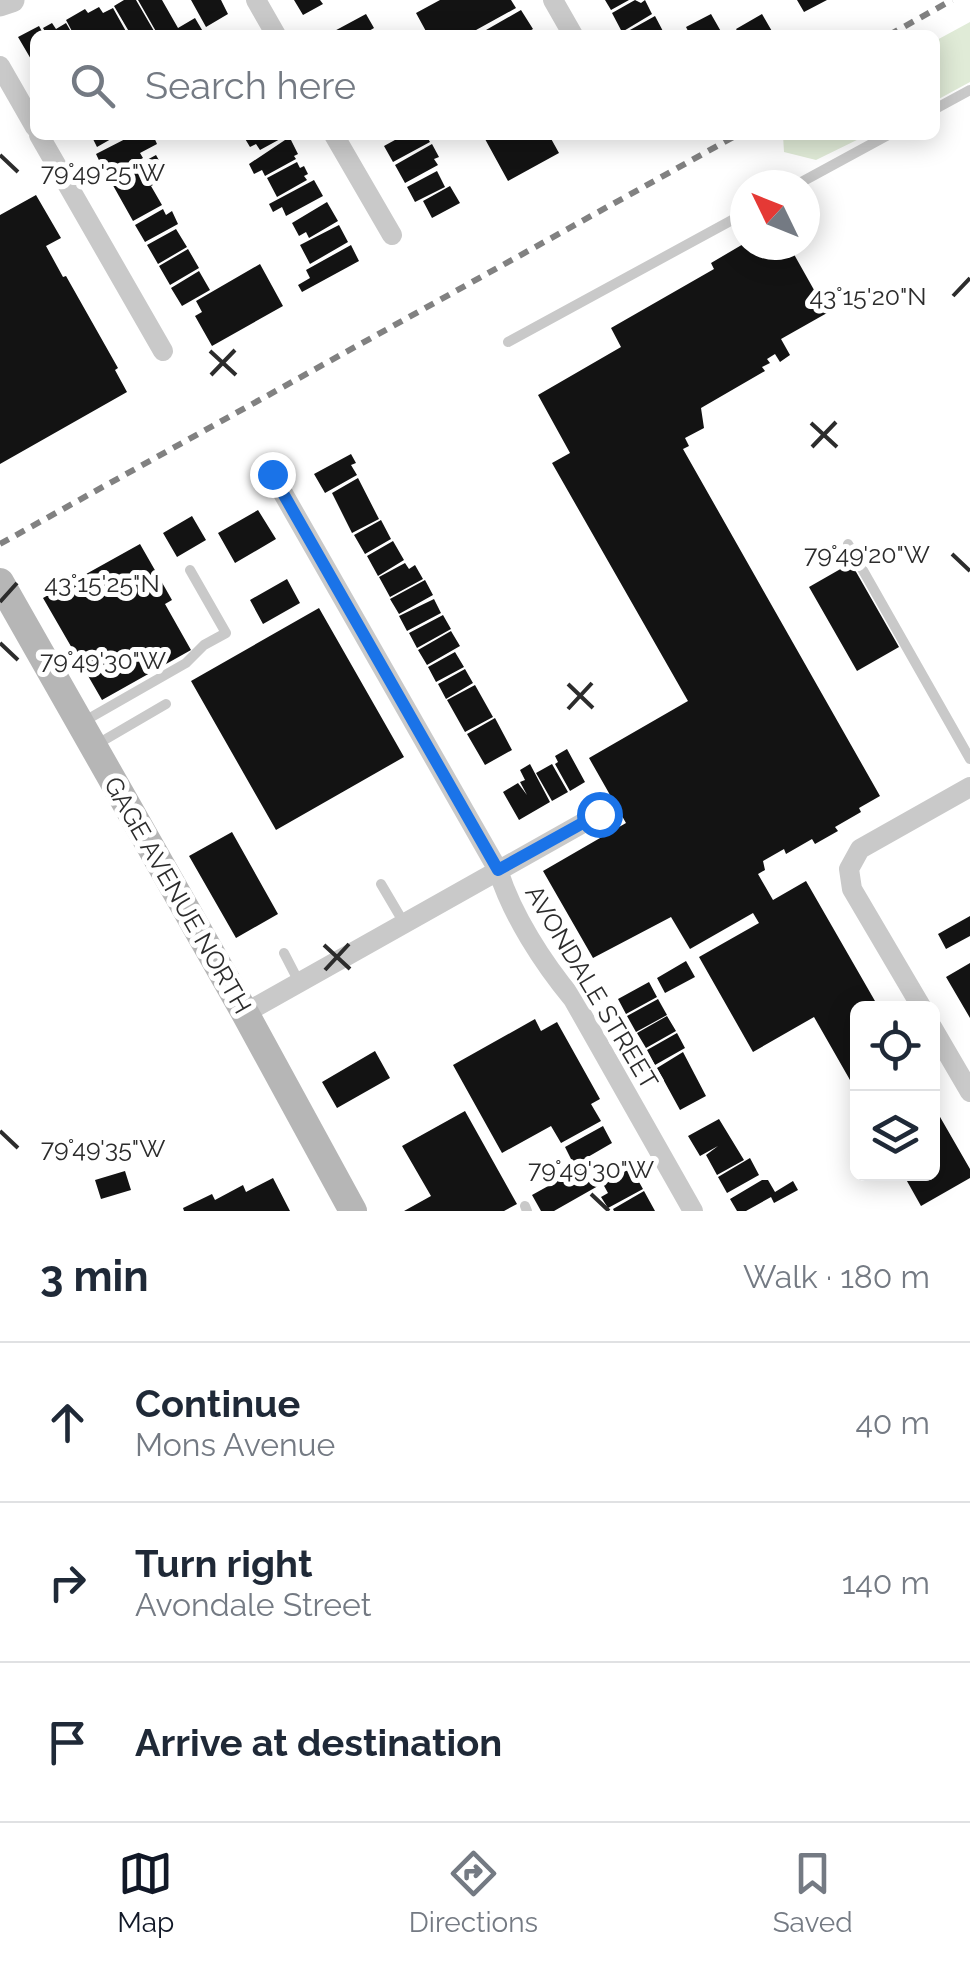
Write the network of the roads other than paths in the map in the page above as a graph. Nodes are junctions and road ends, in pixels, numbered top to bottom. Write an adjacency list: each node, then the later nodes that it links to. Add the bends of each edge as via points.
1 (12, 0): 4 (street)
2 (256, 0): 5 (street)
3 (552, 0): 6 (street)
4 (0, 4)
5 (273, 30)
6 (570, 30)
7 (0, 66): 10 (street)
8 (970, 90): 9 (lane)
9 (940, 106)
10 (30, 119)
11 (42, 140): 18 (street)
12 (337, 140): 16 (street)
13 (879, 140): 14 (lane)
14 (820, 172)
15 (730, 221): 17 (lane)
16 (392, 235)
17 (508, 342)
18 (163, 351)
19 (272, 474): 28 (street, AVONDALE STREET)
20 (848, 544): 25 (lane)
21 (190, 570): 24 (lane, via 226,632)
22 (0, 582): 24 (main road, GAGE AVENUE NORTH)
23 (166, 704): 24 (lane)
24 (87, 735): 34 (main road, GAGE AVENUE NORTH)
25 (970, 759)
26 (970, 787): 33 (street, via 860,849 852,862 852,889)
27 (599, 814): 28 (street)
28 (498, 870): 30 (street); 39 (street, AVONDALE STREET)
29 (381, 884): 30 (lane)
30 (404, 923): 32 (street)
31 (284, 953): 32 (lane)
32 (299, 982): 34 (street)
33 (918, 1001)
34 (245, 1013): 38 (main road, GAGE AVENUE NORTH)
35 (940, 1036): 36 (street)
36 (964, 1065): 37 (street)
37 (970, 1092)
38 (346, 1209)
39 (693, 1211)

